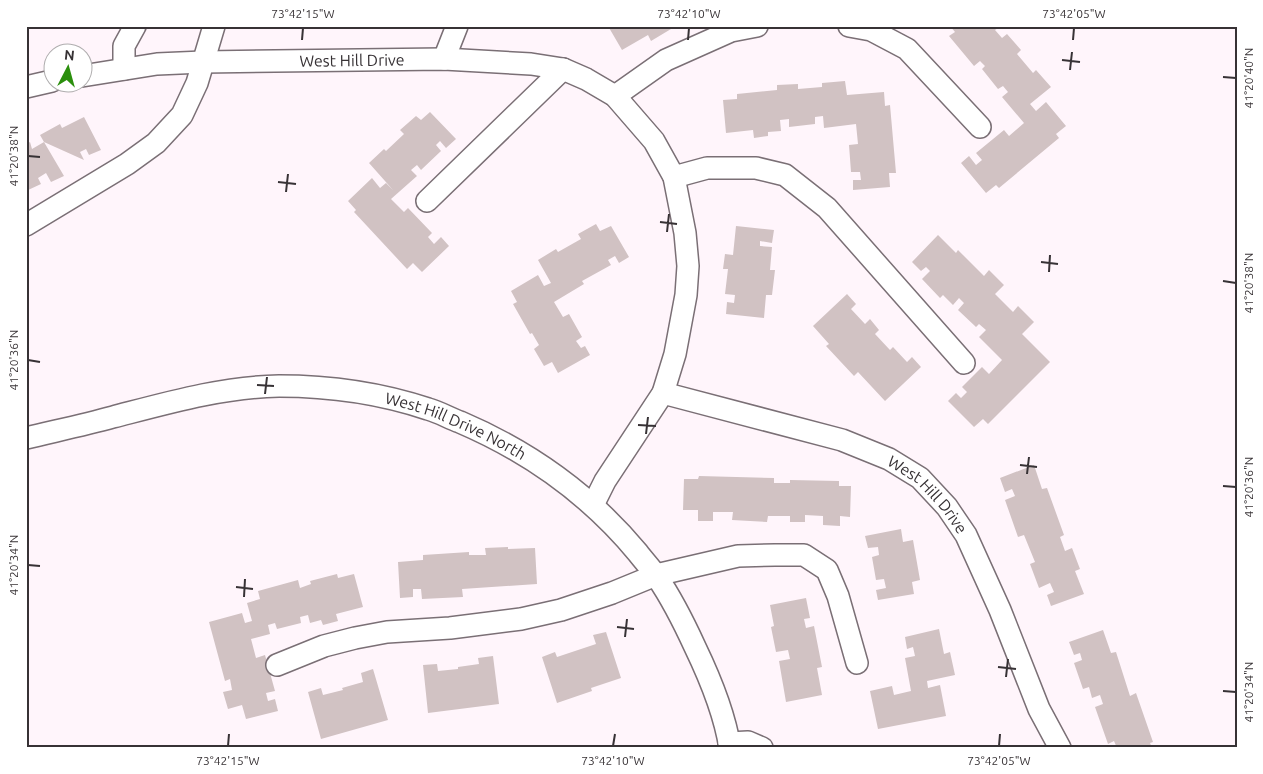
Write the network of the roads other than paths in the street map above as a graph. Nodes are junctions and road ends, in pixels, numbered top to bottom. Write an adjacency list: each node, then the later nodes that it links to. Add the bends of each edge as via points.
1 (135, 26): 9 (street, via 124,46)
2 (214, 26): 7 (street)
3 (457, 26): 6 (street)
4 (757, 26): 13 (street, via 731,30 666,60)
5 (849, 26): 14 (street, via 871,30 907,49)
6 (444, 59): 7 (street, West Hill Drive); 8 (street, West Hill Drive)
7 (203, 62): 9 (street, West Hill Drive, via 157,64); 17 (street, via 182,115 156,143)
8 (563, 69): 13 (street, West Hill Drive); 16 (street)
9 (124, 70): 10 (street, West Hill Drive)
10 (92, 75)
11 (42, 83): 12 (street)
12 (26, 87)
13 (615, 96): 15 (street, West Hill Drive, via 654,141)
14 (980, 127)
15 (674, 177): 18 (street, via 707,168 756,168 785,175 827,208); 19 (street, West Hill Drive, via 686,233 688,266 680,332)
16 (427, 201)
17 (26, 225)
18 (964, 363)
19 (663, 393): 21 (street, West Hill Drive, via 605,481); 27 (street, West Hill Drive, via 842,440 889,459 920,478 947,507 966,535 1039,709)
20 (26, 438): 21 (street, West Hill Drive North, via 182,399 233,390 277,386 332,388 429,409 484,432 546,468)
21 (593, 505): 22 (street, West Hill Drive North)
22 (656, 575): 23 (street, via 738,556 804,555 827,570); 24 (street, via 561,610 521,619 355,638); 25 (street, West Hill Drive North, via 702,660)
23 (857, 663)
24 (276, 665)
25 (730, 745): 26 (street, via 748,742)
26 (762, 748)
27 (1060, 748)

